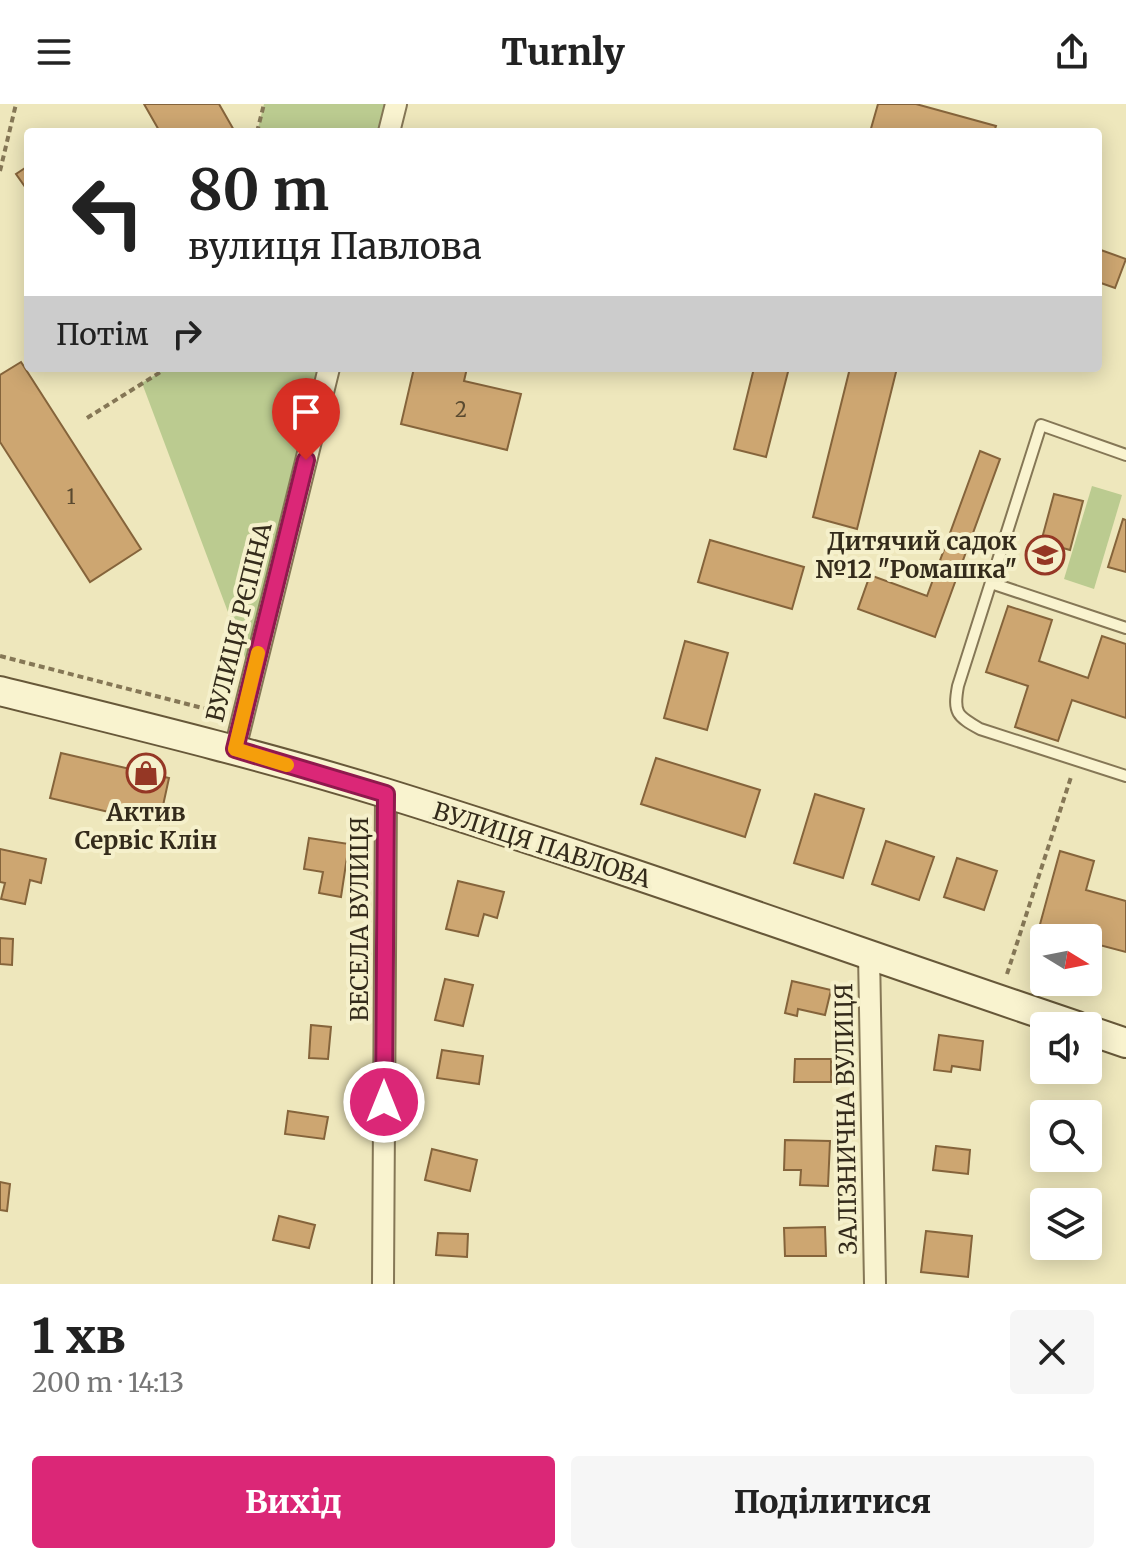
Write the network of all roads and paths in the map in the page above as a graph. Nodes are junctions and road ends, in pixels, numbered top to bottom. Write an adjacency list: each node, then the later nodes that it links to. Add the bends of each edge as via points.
1 (16, 104): 6 (path)
2 (264, 104): 4 (path)
3 (396, 104): 5 (street)
4 (258, 128)
5 (390, 128)
6 (0, 171)
7 (161, 372): 9 (path)
8 (328, 372): 15 (street, ВУЛИЦЯ РЄПІНА)
9 (87, 418)
10 (1126, 455): 11 (lane, via 1041,425)
11 (991, 583): 12 (lane); 17 (lane, via 958,686 955,704 960,718)
12 (1126, 628)
13 (0, 656): 15 (path)
14 (0, 691): 16 (street, ВУЛИЦЯ ПАВЛОВА)
15 (242, 718): 16 (street, ВУЛИЦЯ РЄПІНА)
16 (235, 749): 19 (street, ВУЛИЦЯ ПАВЛОВА)
17 (1076, 760): 18 (lane); 21 (path)
18 (1126, 776)
19 (386, 794): 20 (street, ВУЛИЦЯ ПАВЛОВА); 25 (street, ВЕСЕЛА ВУЛИЦЯ)
20 (869, 954): 21 (street, ВУЛИЦЯ ПАВЛОВА); 26 (street, ЗАЛІЗНИЧНА ВУЛИЦЯ)
21 (999, 1000): 22 (street, ВУЛИЦЯ ПАВЛОВА)
22 (1035, 1012)
23 (1102, 1035): 24 (street)
24 (1126, 1043)
25 (383, 1284)
26 (875, 1284)

